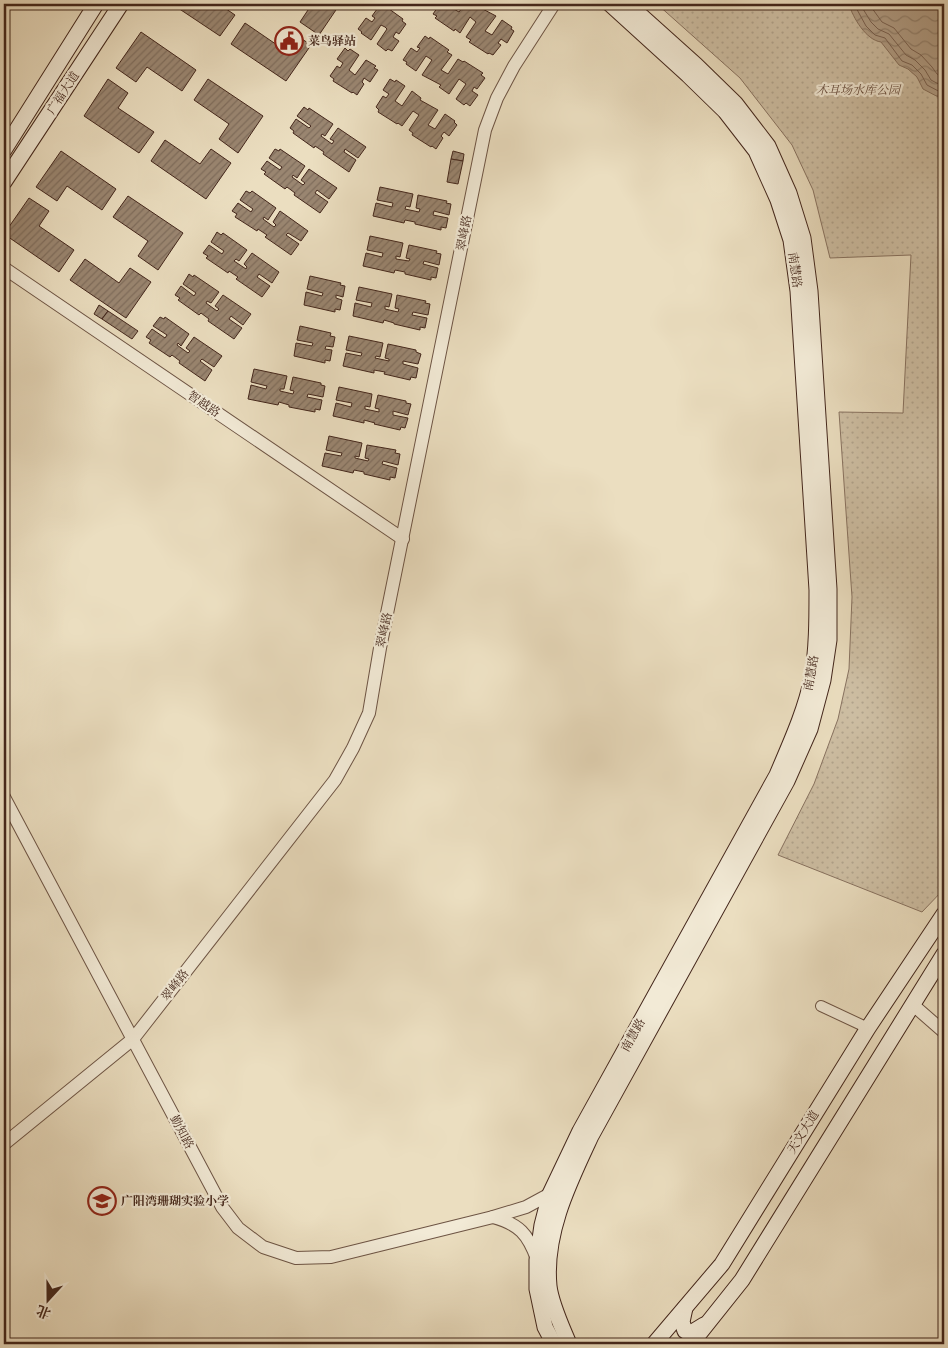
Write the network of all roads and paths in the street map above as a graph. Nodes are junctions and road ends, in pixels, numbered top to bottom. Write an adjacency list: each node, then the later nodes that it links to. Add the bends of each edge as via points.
1 (96, 4): 6 (main road, 广福大道)
2 (121, 4): 7 (main road, 广福大道)
3 (554, 4): 9 (street, 翠峰路, via 514,66 485,130)
4 (610, 4): 19 (main road, 南慧路, via 725,111 756,151 778,200 791,240 798,291 817,590 816,639 812,679 777,775 580,1131)
5 (628, 4): 28 (main road, 南慧路, via 735,103 768,146 792,202 803,238 810,291 829,589 829,640 810,729 787,781 591,1136 563,1197 554,1229 549,1288)
6 (4, 150)
7 (4, 182)
8 (4, 268): 9 (street, 智越路)
9 (403, 539): 17 (street, 翠峰路, via 369,713 353,748 335,780)
10 (4, 797): 17 (street, 勤知路)
11 (944, 914): 15 (main road, 天文大道)
12 (944, 954): 13 (main road, 天文大道)
13 (912, 1004): 16 (street); 23 (main road, 天文大道, via 742,1280)
14 (821, 1006): 15 (street)
15 (868, 1028): 22 (main road, 天文大道, via 722,1264)
16 (944, 1032)
17 (133, 1039): 18 (street, 翠峰路); 20 (street, 勤知路, via 222,1207 238,1228 263,1247 296,1258 331,1258)
18 (4, 1144)
19 (550, 1194): 20 (street, 勤知路, via 526,1207); 21 (main road, 南慧路)
20 (492, 1218): 21 (street, via 517,1227 531,1241)
21 (537, 1260): 24 (main road, 南慧路, via 537,1289)
22 (685, 1308): 23 (main road, via 682,1322 685,1331 695,1332); 25 (main road, 天文大道)
23 (706, 1324): 31 (main road, 天文大道)
24 (545, 1327): 26 (main road); 27 (main road, 南慧路)
25 (667, 1330): 29 (main road); 30 (main road, 天文大道)
26 (550, 1344)
27 (554, 1344)
28 (569, 1344)
29 (646, 1344)
30 (654, 1344)
31 (691, 1344)

